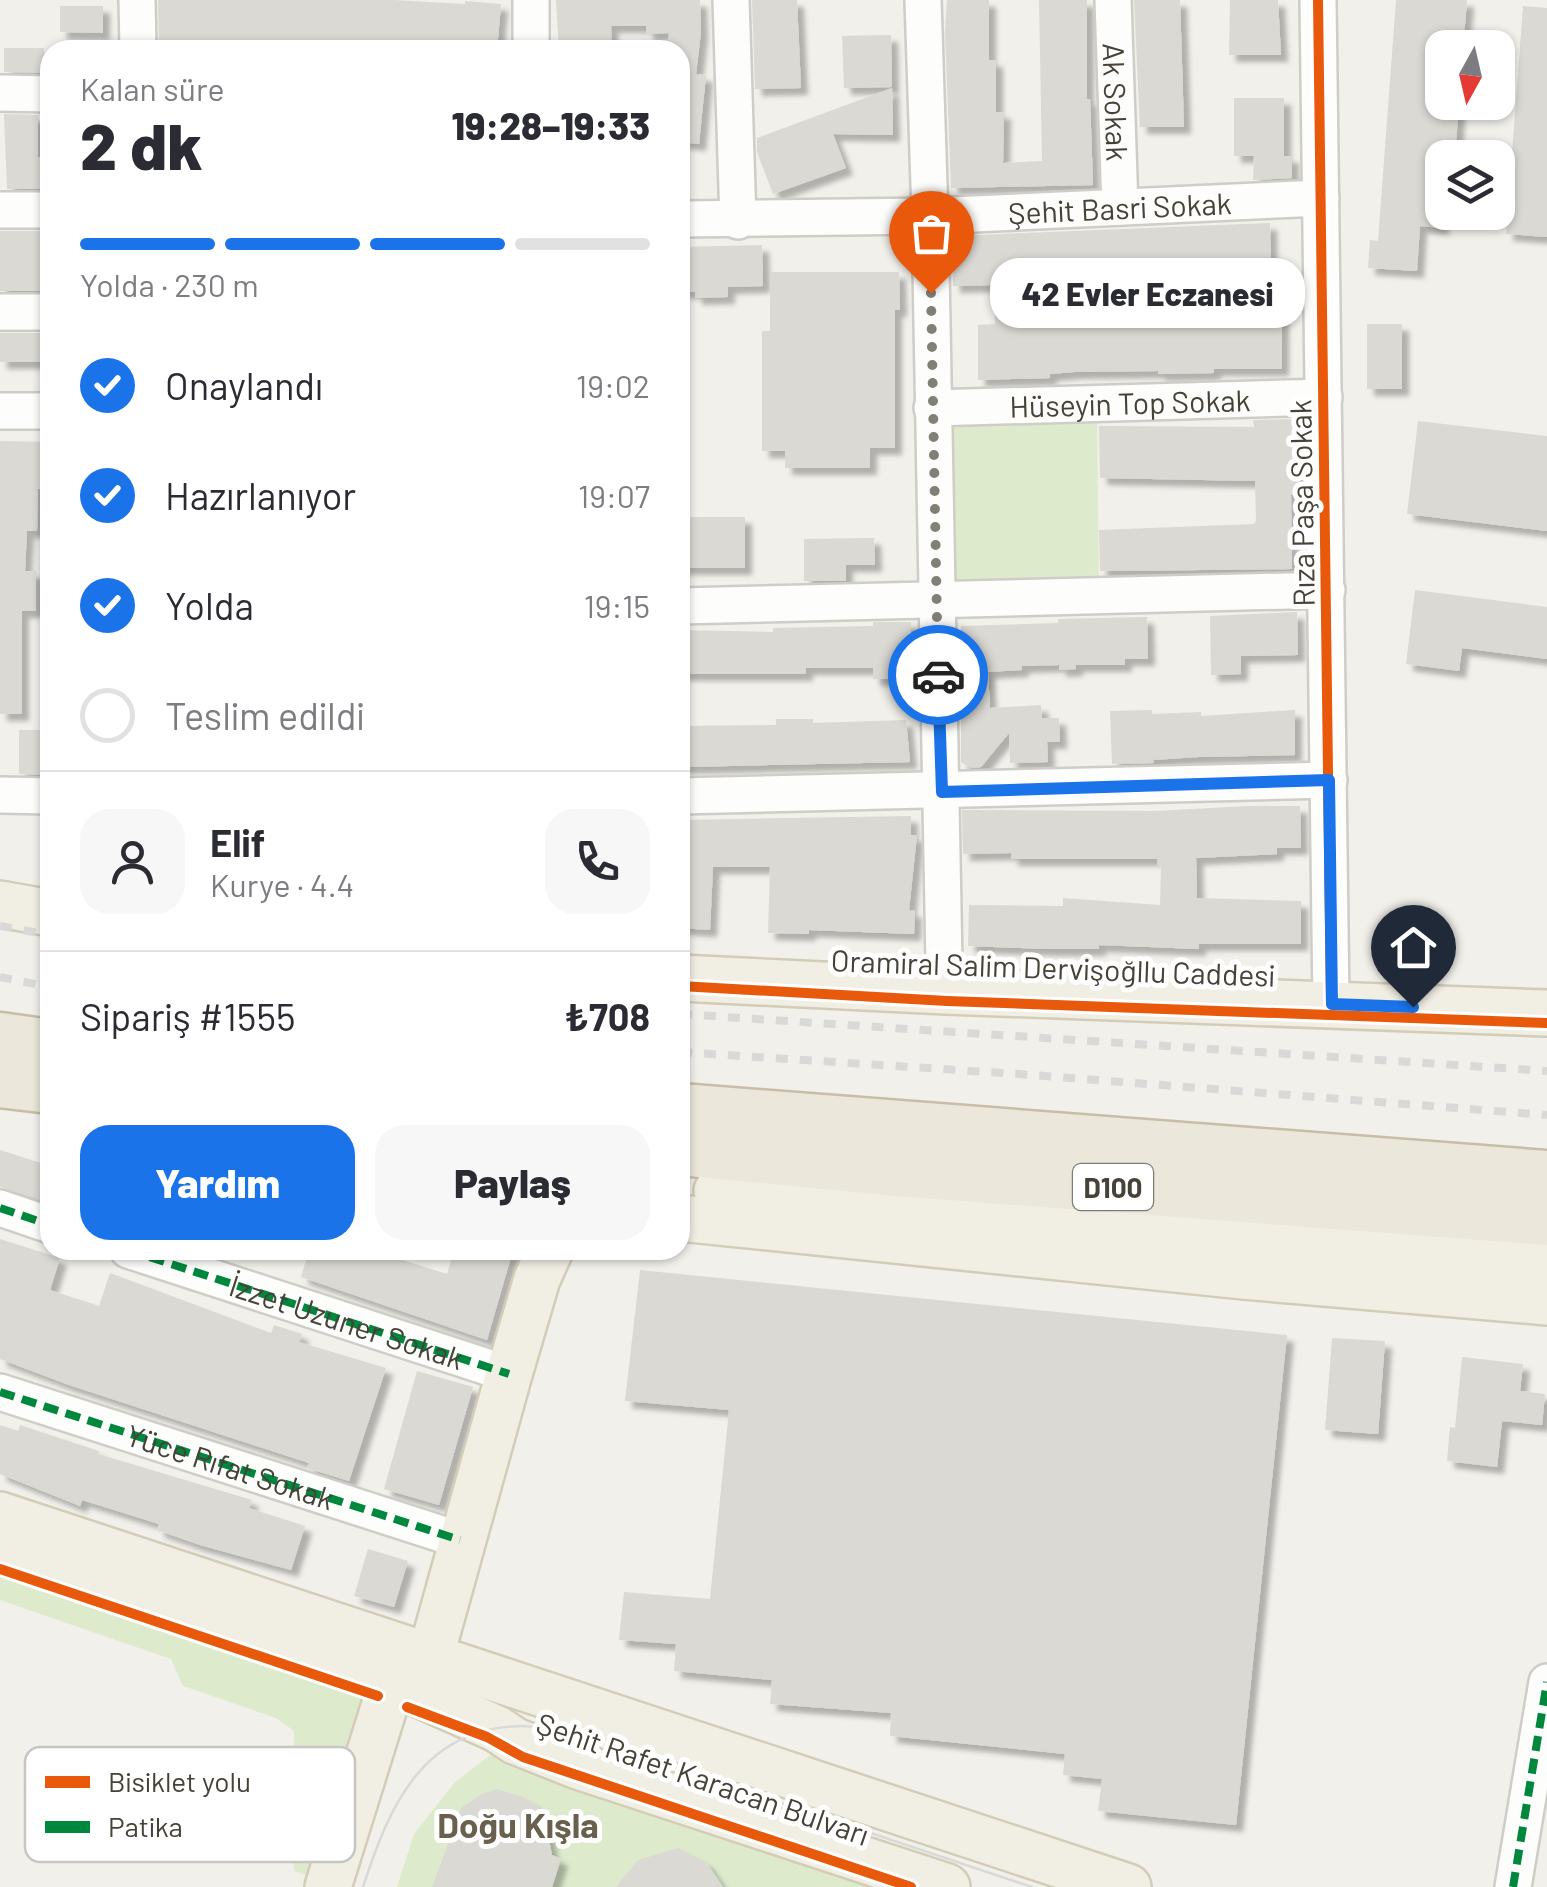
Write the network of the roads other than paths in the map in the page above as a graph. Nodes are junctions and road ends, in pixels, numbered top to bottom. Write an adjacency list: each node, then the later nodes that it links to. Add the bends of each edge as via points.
1 (136, 0): 7 (street)
2 (531, 0): 8 (street)
3 (731, 0): 17 (street)
4 (922, 0): 15 (street)
5 (1113, 0): 12 (street, Ak Sokak)
6 (1318, 0): 11 (street, Rıza Paşa Sokak)
7 (138, 40)
8 (532, 40)
9 (0, 93): 10 (street)
10 (40, 94)
11 (1321, 198): 12 (street, Şehit Basri Sokak); 20 (street, Rıza Paşa Sokak)
12 (1120, 207): 15 (street, Şehit Basri Sokak)
13 (0, 210): 14 (street)
14 (40, 210)
15 (930, 216): 17 (street, Şehit Basri Sokak); 21 (street)
16 (690, 219): 17 (street, Şehit Basri Sokak)
17 (738, 221)
18 (0, 312): 19 (street)
19 (40, 312)
20 (1324, 397): 21 (street, Hüseyin Top Sokak); 24 (street, Rıza Paşa Sokak)
21 (932, 408): 25 (street)
22 (0, 411): 23 (street)
23 (40, 412)
24 (1328, 590): 25 (street); 27 (street, Rıza Paşa Sokak)
25 (936, 602): 26 (street); 28 (street)
26 (690, 606)
27 (1329, 780): 28 (street); 40 (street, Rıza Paşa Sokak)
28 (942, 792): 31 (street); 37 (street)
29 (0, 795): 30 (street)
30 (40, 796)
31 (690, 796)
32 (0, 877): 33 (main road)
33 (40, 884)
34 (0, 904): 35 (main road)
35 (40, 911)
36 (690, 951): 37 (main road, Oramiral Salim Dervişoğllu Caddesi)
37 (944, 964): 40 (main road, Oramiral Salim Dervişoğllu Caddesi)
38 (690, 978): 40 (main road, Oramiral Salim Dervişoğllu Caddesi)
39 (1547, 984): 40 (main road, Oramiral Salim Dervişoğllu Caddesi)
40 (1332, 991): 41 (main road, Oramiral Salim Dervişoğllu Caddesi)
41 (1547, 1012)
42 (0, 1038): 43 (highway)
43 (40, 1044)
44 (0, 1082): 45 (highway)
45 (40, 1087)
46 (690, 1110): 48 (highway, D100)
47 (690, 1151): 51 (highway, D100)
48 (1547, 1176)
49 (690, 1198): 55 (main road); 56 (main road, via 916,1243)
50 (0, 1208): 52 (street)
51 (1547, 1220)
52 (40, 1221)
53 (159, 1260): 57 (street, İzzet Uzuner Sokak)
54 (546, 1260): 57 (main road)
55 (1547, 1262)
56 (1547, 1302)
57 (509, 1374): 60 (main road)
58 (0, 1392): 60 (street, Yüce Rıfat Sokak)
59 (0, 1515): 62 (main road, Şehit Rafet Karacan Bulvarı)
60 (460, 1540): 62 (main road)
61 (0, 1551): 63 (main road, Şehit Rafet Karacan Bulvarı)
62 (428, 1656): 63 (main road); 69 (main road, Şehit Rafet Karacan Bulvarı)
63 (392, 1682): 65 (main road); 68 (main road, Şehit Rafet Karacan Bulvarı, via 578,1766)
64 (1547, 1682): 70 (street)
65 (355, 1801)
66 (336, 1862): 67 (main road)
67 (328, 1887)
68 (947, 1887)
69 (1128, 1887)
70 (1512, 1887)

